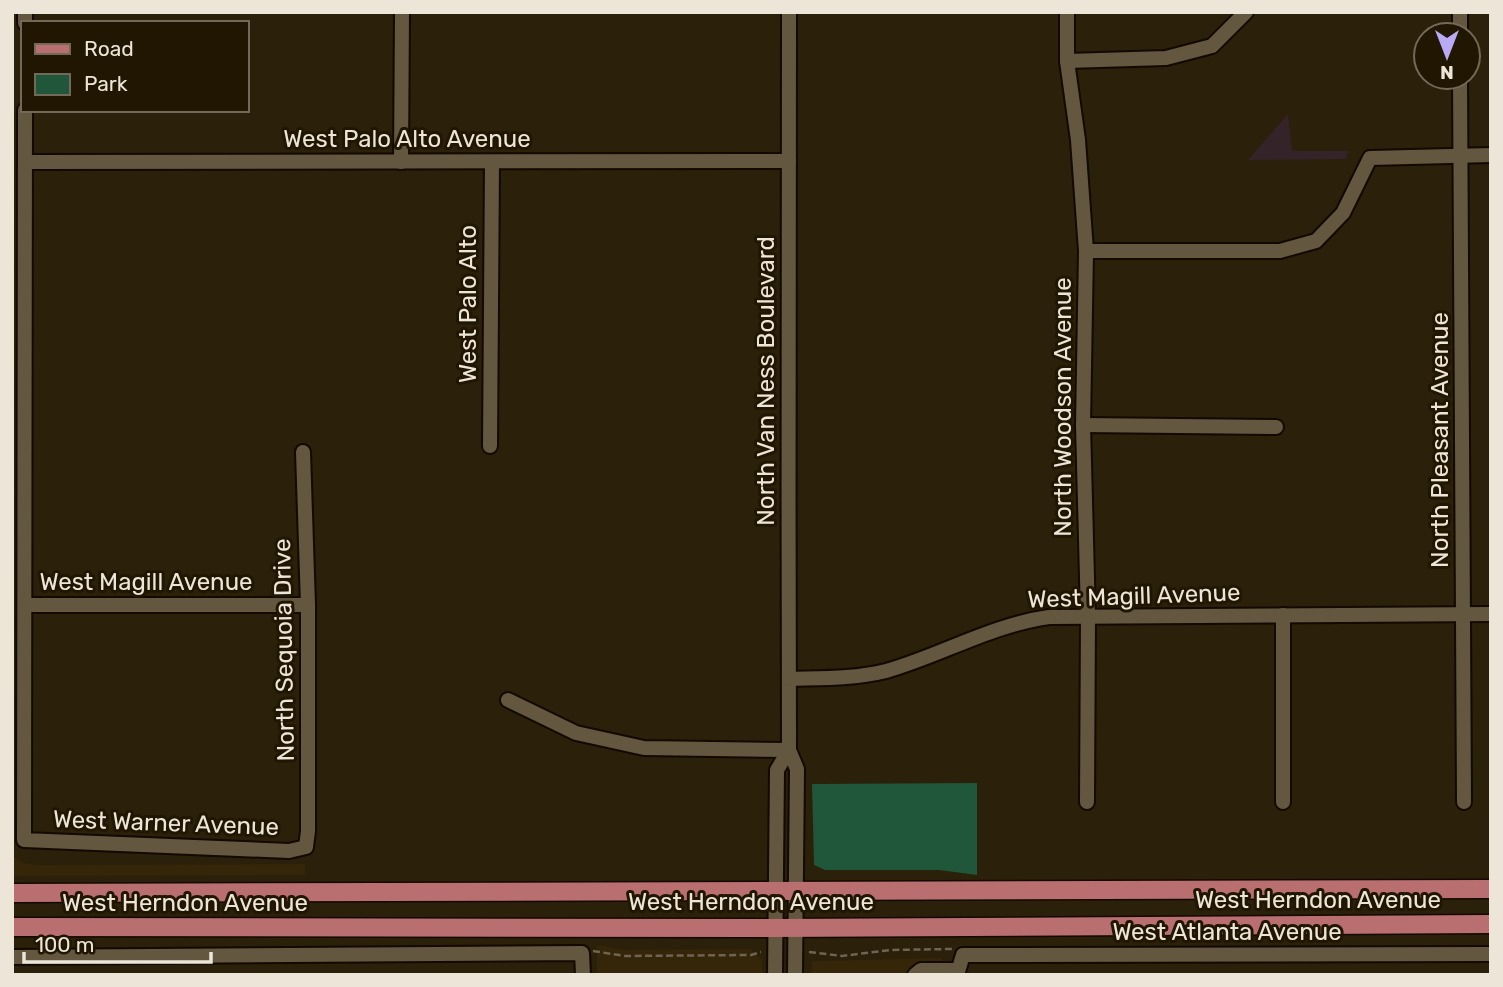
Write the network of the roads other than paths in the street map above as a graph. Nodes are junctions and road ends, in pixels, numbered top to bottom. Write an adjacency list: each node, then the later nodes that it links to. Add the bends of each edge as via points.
1 (402, 12): 12 (street)
2 (789, 12): 10 (street, North Van Ness Boulevard)
3 (1067, 12): 5 (street, North Woodson Avenue)
4 (1246, 12): 5 (street, via 1212,46 1166,58)
5 (1067, 61): 14 (street, North Woodson Avenue)
6 (1461, 91): 9 (street, North Pleasant Avenue)
7 (25, 112): 11 (street)
8 (1491, 155): 9 (street)
9 (1461, 156): 14 (street, via 1370,158 1343,213 1316,241 1280,251); 22 (street, North Pleasant Avenue)
10 (789, 161): 13 (street, West Palo Alto Avenue); 26 (street, North Van Ness Boulevard)
11 (25, 162): 12 (street, West Palo Alto Avenue); 19 (street)
12 (401, 162): 13 (street, West Palo Alto Avenue)
13 (492, 163): 17 (street, West Palo Alto)
14 (1086, 251): 15 (street, North Woodson Avenue)
15 (1083, 425): 16 (street); 25 (street, North Woodson Avenue)
16 (1276, 427)
17 (490, 446)
18 (303, 452): 20 (street, North Sequoia Drive)
19 (19, 501): 21 (street)
20 (308, 605): 21 (street, West Magill Avenue); 33 (street, North Sequoia Drive)
21 (26, 606): 28 (street)
22 (1464, 614): 23 (street, West Magill Avenue); 24 (street, West Magill Avenue); 32 (street, North Pleasant Avenue)
23 (1491, 614)
24 (1283, 615): 25 (street, West Magill Avenue); 31 (street)
25 (1088, 616): 26 (street, West Magill Avenue, via 1020,621 863,676); 30 (street, North Woodson Avenue)
26 (789, 679): 29 (street, North Van Ness Boulevard)
27 (509, 700): 29 (street, via 576,733 644,748)
28 (18, 733): 33 (street, West Warner Avenue, via 24,840 289,851)
29 (789, 751): 35 (street, North Van Ness Boulevard, via 797,769); 36 (street, North Van Ness Boulevard, via 777,770)
30 (1087, 802)
31 (1283, 802)
32 (1464, 802)
33 (306, 847)
34 (1491, 889): 35 (main road, West Herndon Avenue)
35 (796, 891): 36 (main road, West Herndon Avenue); 40 (street, North Van Ness Boulevard)
36 (775, 892): 37 (main road, West Herndon Avenue); 41 (street, North Van Ness Boulevard)
37 (12, 893)
38 (1491, 924): 40 (main road, West Herndon Avenue)
39 (12, 927): 41 (main road, West Herndon Avenue)
40 (795, 927): 41 (main road, West Herndon Avenue); 47 (street, North Van Ness Boulevard)
41 (774, 928): 46 (street, North Van Ness Boulevard)
42 (1491, 954): 44 (street, West Atlanta Avenue, via 959,952)
43 (12, 957): 45 (street, via 582,953)
44 (957, 972): 48 (street, via 921,971)
45 (583, 975)
46 (775, 975)
47 (795, 975)
48 (915, 975)

